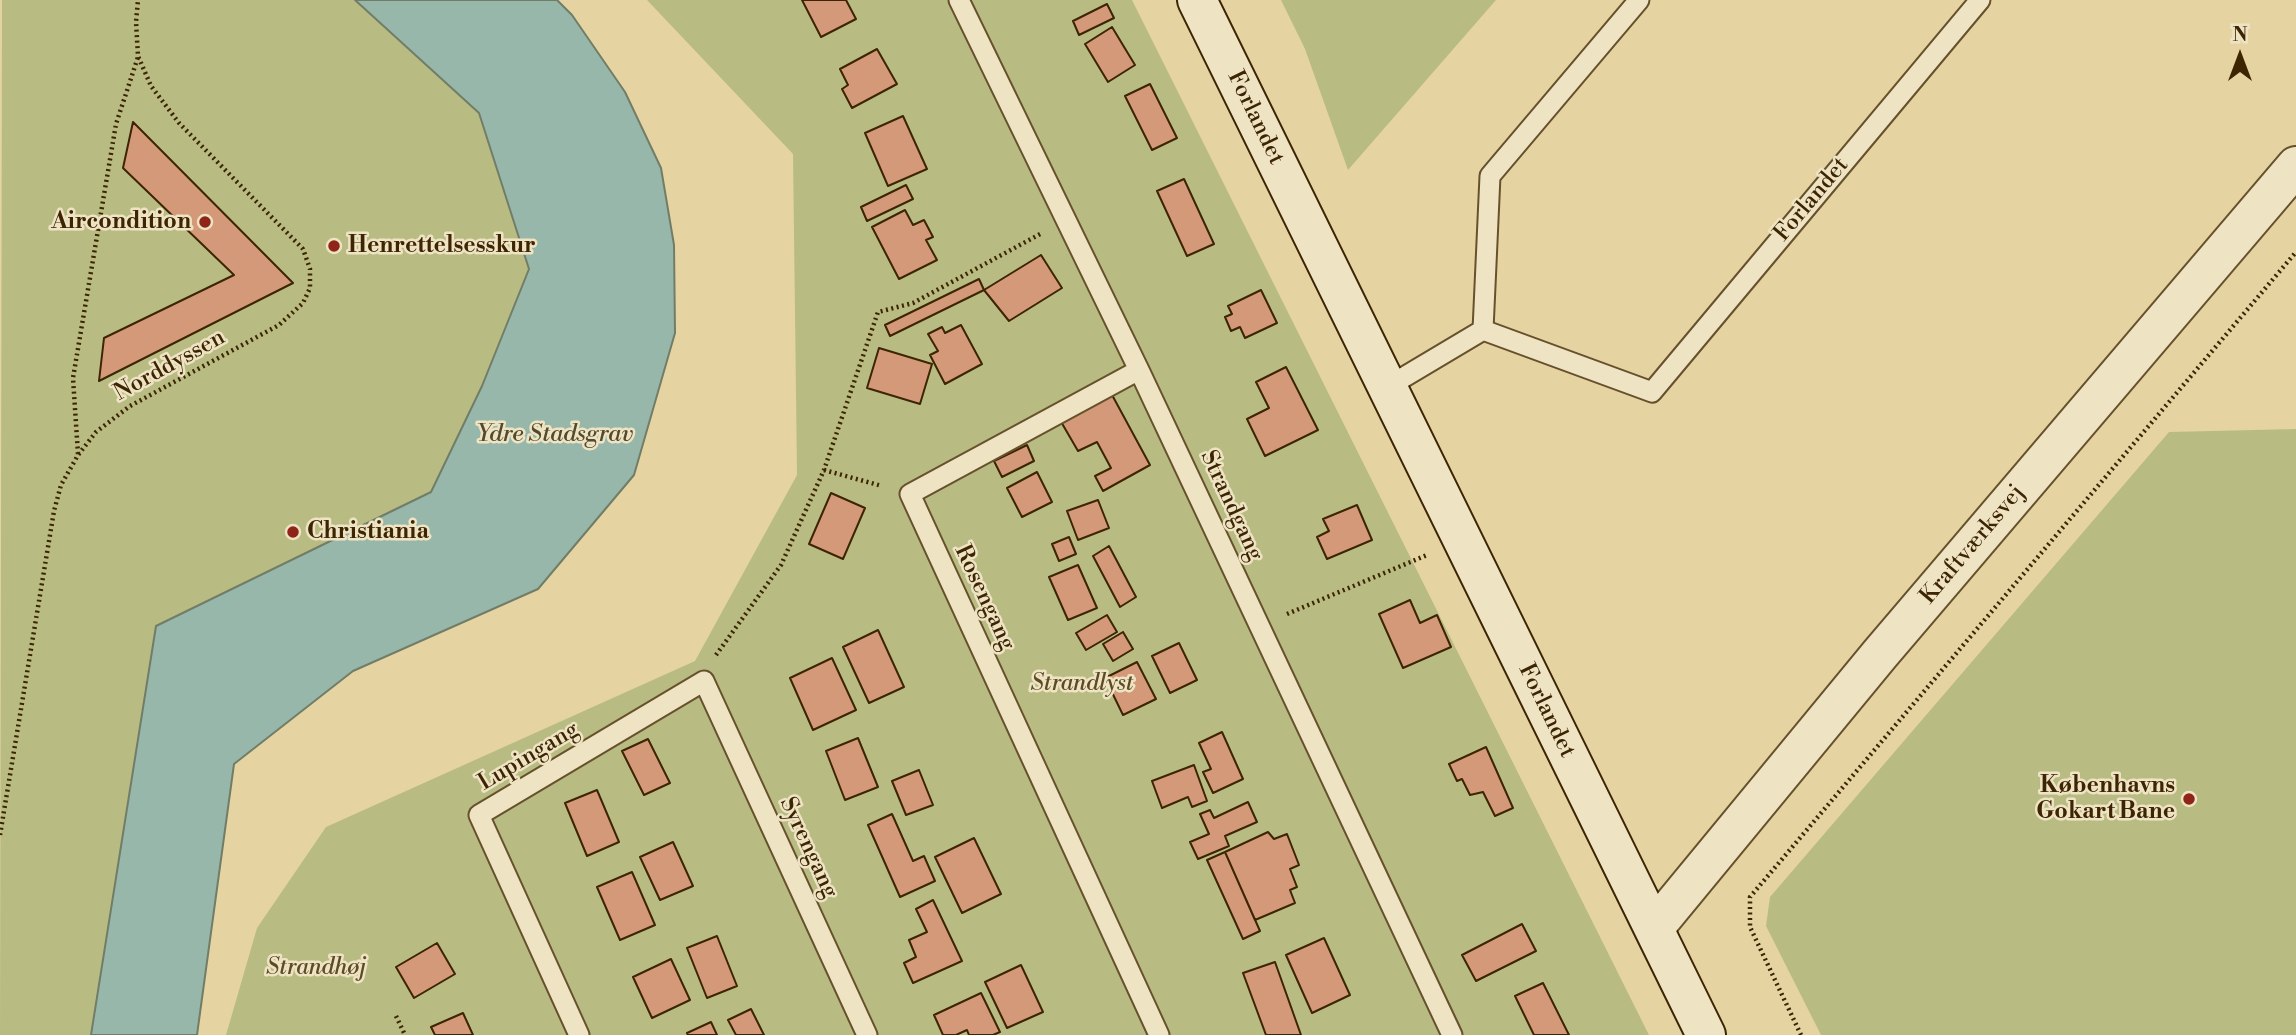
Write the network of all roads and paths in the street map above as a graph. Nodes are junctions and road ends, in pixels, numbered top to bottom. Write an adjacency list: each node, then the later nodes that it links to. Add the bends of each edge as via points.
1 (138, 0): 6 (path, Norddyssen)
2 (958, 0): 8 (lane, Strandgang)
3 (1196, 0): 12 (street, Forlandet)
4 (1639, 0): 10 (lane, via 1490,176)
5 (1980, 0): 10 (lane, Forlandet, via 1652,392)
6 (138, 56): 13 (path, via 116,124 73,378); 13 (path, Norddyssen, via 151,86 179,123 303,249 310,288 303,303 279,325 130,406 96,432)
7 (2296, 166): 20 (street, Kraftværksvej, via 1880,654)
8 (1066, 220): 11 (lane, Strandgang); 14 (path, via 913,303 878,312)
9 (2296, 252): 28 (path, via 1750,897 1750,928)
10 (1483, 330): 12 (lane)
11 (1139, 370): 15 (lane); 17 (lane, Strandgang)
12 (1389, 386): 16 (street, Forlandet)
13 (78, 455): 19 (path, Norddyssen, via 61,485 54,511)
14 (824, 470): 15 (path); 18 (path, via 781,565 714,657)
15 (910, 494): 25 (lane, Rosengang)
16 (1462, 540): 17 (path); 20 (street, Forlandet)
17 (1260, 625): 26 (lane, Strandgang)
18 (704, 681): 23 (lane, Lupingang, via 479,815); 24 (lane, Syrengang)
19 (0, 835)
20 (1655, 928): 27 (street, Forlandet)
21 (396, 1016): 22 (path)
22 (405, 1035)
23 (579, 1035)
24 (867, 1035)
25 (1159, 1035)
26 (1452, 1035)
27 (1706, 1035)
28 (1801, 1035)

